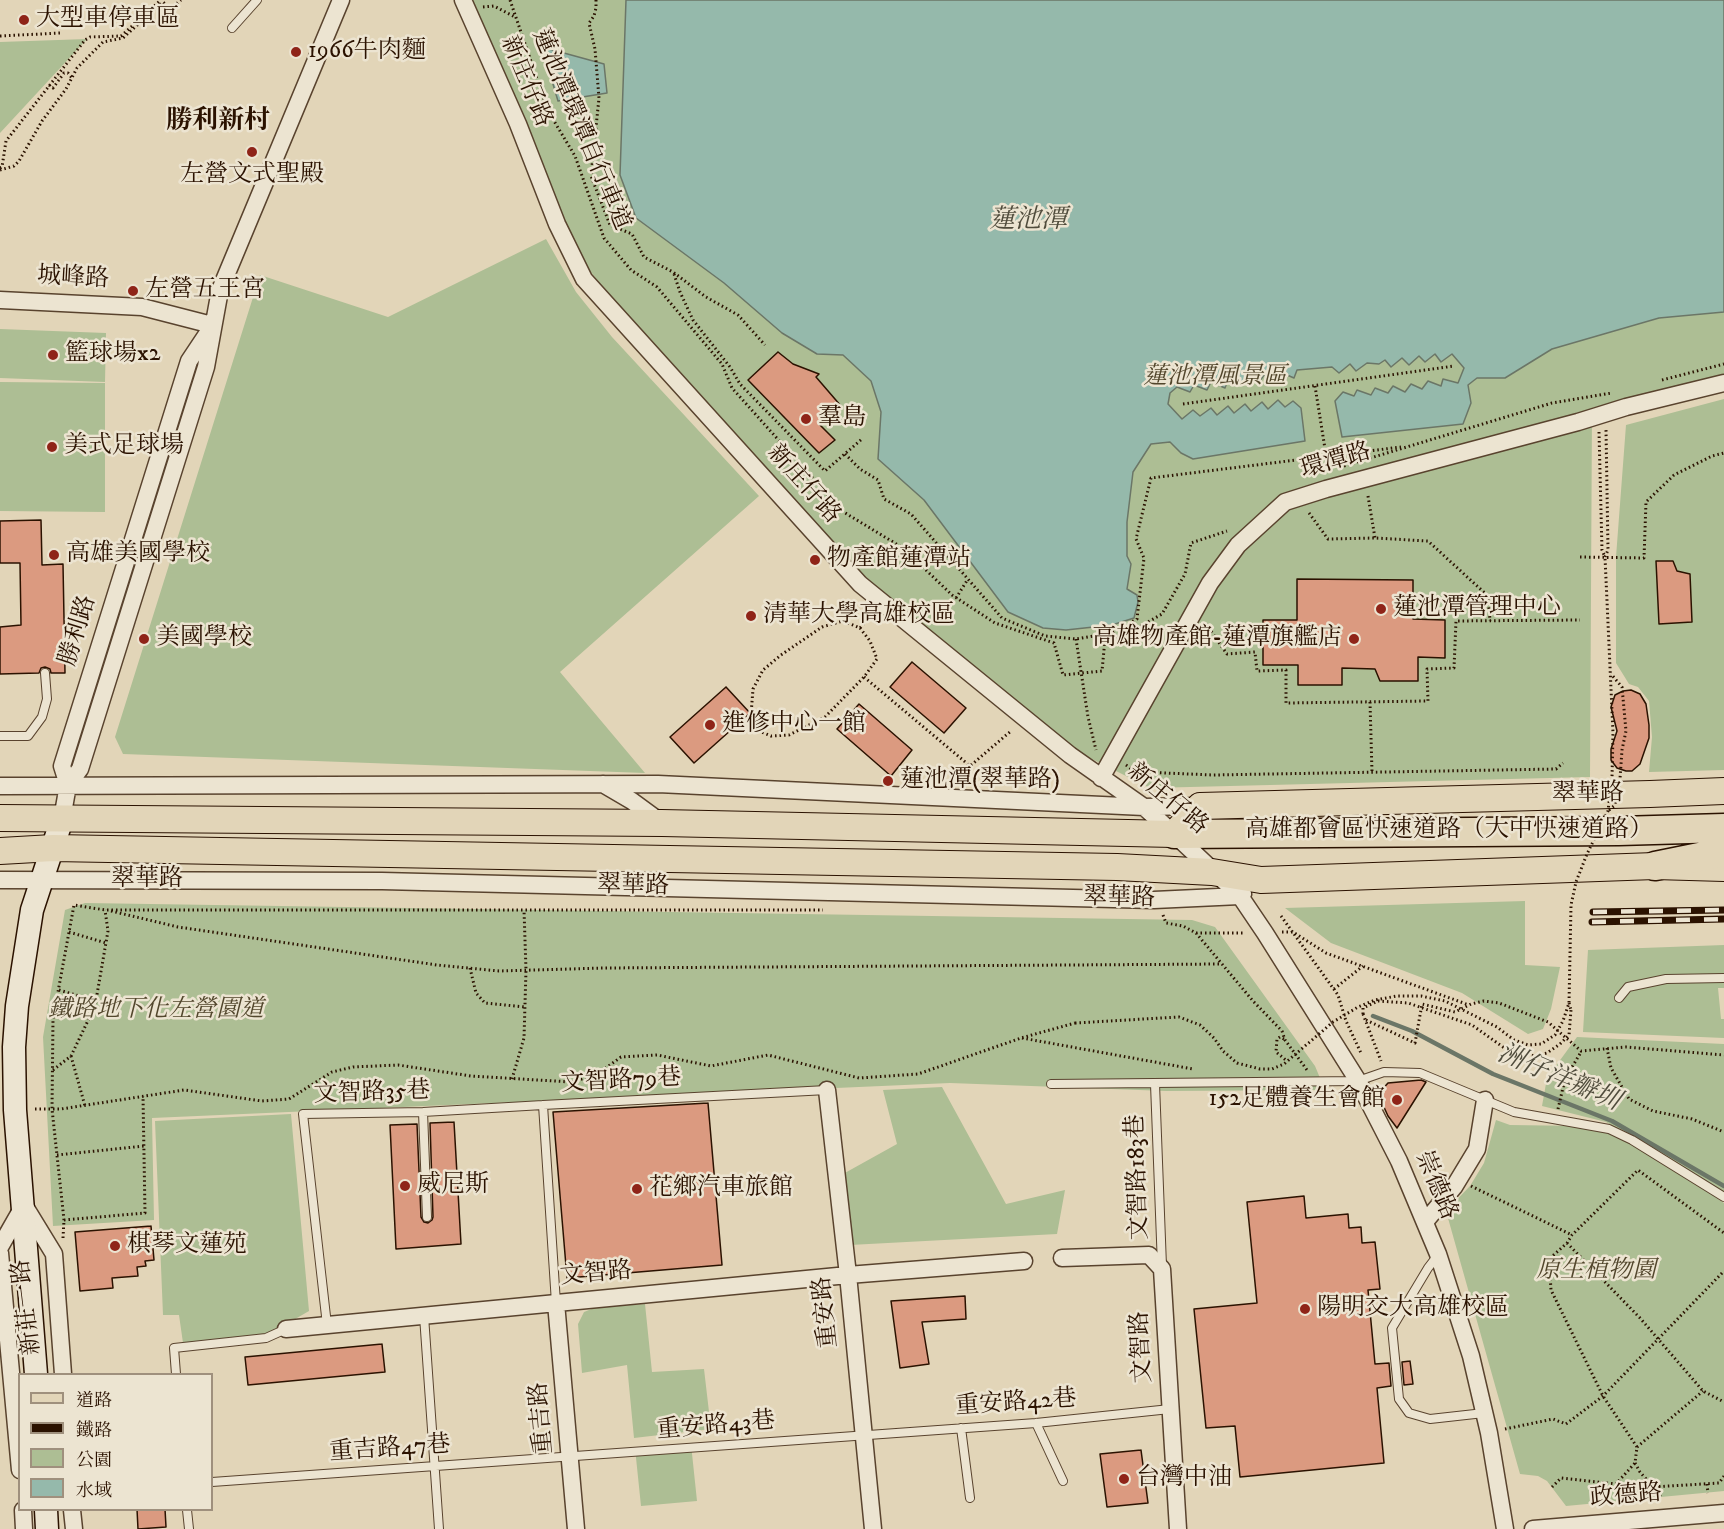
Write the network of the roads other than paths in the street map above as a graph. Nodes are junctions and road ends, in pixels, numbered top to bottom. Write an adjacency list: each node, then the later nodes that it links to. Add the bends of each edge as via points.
1 (257, 0): 4 (lane)
2 (341, 0): 6 (street, 勝利路, via 220,290)
3 (466, 5): 10 (street, 新庄仔路, via 557,224 584,279 860,584)
4 (232, 28)
5 (0, 300): 6 (street, 城峰路, via 142,307)
6 (212, 326): 13 (street, 勝利路, via 189,361 148,490 62,766)
7 (1724, 383): 10 (street, 環潭路, via 1286,502 1238,545 1210,583)
8 (45, 673): 9 (lane, via 47,699 42,717 28,736)
9 (0, 736)
10 (1101, 778): 18 (street, 新庄仔路)
11 (602, 783): 12 (street, 翠華路); 13 (street, 翠華路); 16 (street)
12 (658, 784): 16 (street); 18 (street, 翠華路)
13 (68, 785): 14 (street, 翠華路); 20 (street, 勝利路)
14 (0, 786)
15 (1724, 791): 17 (main road, 翠華路)
16 (632, 801): 21 (street); 22 (street)
17 (1200, 806): 18 (street, 翠華路); 24 (main road)
18 (1144, 807): 24 (street, 新庄仔路)
19 (0, 818): 20 (main road)
20 (62, 819): 22 (main road); 25 (street, 新莊一路)
21 (662, 823): 22 (main road); 24 (main road)
22 (601, 824)
23 (1724, 828): 24 (highway, 高雄都會區快速道路（大中快速道路）, via 1614,821)
24 (1174, 834): 33 (street, 新庄仔路)
25 (53, 848): 26 (main road, 翠華路); 28 (main road, 翠華路); 34 (street, 新莊一路)
26 (0, 851)
27 (1724, 852): 30 (highway, 高雄都會區快速道路（大中快速道路）)
28 (377, 854): 29 (main road, 翠華路); 31 (street)
29 (439, 855): 31 (street); 33 (main road, 翠華路)
30 (1655, 866): 32 (main road, 翠華路); 36 (main road, 翠華路)
31 (410, 868): 37 (street); 38 (street)
32 (1724, 868)
33 (1212, 872): 36 (main road, 翠華路); 39 (street, 新庄仔路)
34 (42, 878): 35 (street, 翠華路); 37 (street, 翠華路); 50 (street, 新莊一路, via 32,910 14,1047 15,1110)
35 (0, 880)
36 (1261, 880): 39 (street)
37 (382, 881): 38 (street, 翠華路)
38 (443, 883): 39 (street, 翠華路, via 1126,900)
39 (1240, 896): 42 (street, 崇德路)
40 (1724, 978): 41 (lane, via 1666,979 1628,987)
41 (1619, 998)
42 (1359, 1081): 44 (lane); 46 (lane, via 1383,1069 1420,1073); 52 (street, 崇德路)
43 (1051, 1084): 44 (lane)
44 (1155, 1084): 58 (lane, 文智路183巷)
45 (827, 1090): 47 (lane, 文智路79巷); 59 (street, 重安路)
46 (1485, 1100): 49 (lane, via 1514,1112 1600,1126 1621,1134); 52 (street, via 1476,1149 1459,1179)
47 (543, 1106): 48 (lane, 文智路35巷); 60 (lane, 文智路79巷)
48 (423, 1112): 51 (lane); 62 (lane, 文智路35巷, via 303,1114)
49 (1724, 1197)
50 (24, 1204): 53 (street, 新莊一路); 64 (street, 新莊一路); 65 (street, 新莊一路, via 54,1254)
51 (427, 1217)
52 (1425, 1222): 55 (street, 崇德路)
53 (0, 1247)
54 (0, 1253): 72 (street, 新莊一路)
55 (1438, 1254): 68 (street, 崇德路, via 1471,1356); 68 (lane, via 1392,1328 1399,1399 1409,1413 1430,1419)
56 (1062, 1258): 58 (street, via 1149,1255)
57 (1024, 1262): 59 (street, 文智路)
58 (1162, 1269): 67 (street, 文智路)
59 (848, 1275): 60 (street, 文智路); 71 (street, 重安路)
60 (556, 1303): 61 (street, 文智路); 73 (street, 重吉路)
61 (424, 1316): 62 (street, 文智路); 74 (lane)
62 (327, 1325): 63 (street, 文智路)
63 (286, 1329): 66 (lane, 文智路, via 266,1338 174,1348)
64 (36, 1373)
65 (63, 1373)
66 (176, 1373)
67 (1170, 1409): 69 (lane, 重安路42巷); 90 (street, 文智路)
68 (1484, 1413): 91 (street, 崇德路)
69 (1036, 1423): 70 (lane, 重安路42巷); 75 (lane)
70 (961, 1428): 71 (lane, 重安路42巷); 77 (lane)
71 (863, 1434): 73 (lane, 重安路43巷); 89 (street, 重安路)
72 (18, 1448)
73 (571, 1458): 74 (lane, 重吉路47巷); 88 (street, 重吉路)
74 (434, 1467): 76 (lane, 重吉路47巷); 87 (lane)
75 (1062, 1481)
76 (213, 1482)
77 (970, 1498)
78 (23, 1511): 83 (street)
79 (46, 1511): 84 (street)
80 (72, 1511): 85 (street)
81 (188, 1511): 86 (lane)
82 (1724, 1513): 92 (street, 政德路)
83 (24, 1529)
84 (47, 1529)
85 (74, 1529)
86 (189, 1529)
87 (439, 1529)
88 (576, 1529)
89 (873, 1529)
90 (1178, 1529)
91 (1505, 1529)
92 (1533, 1529)

